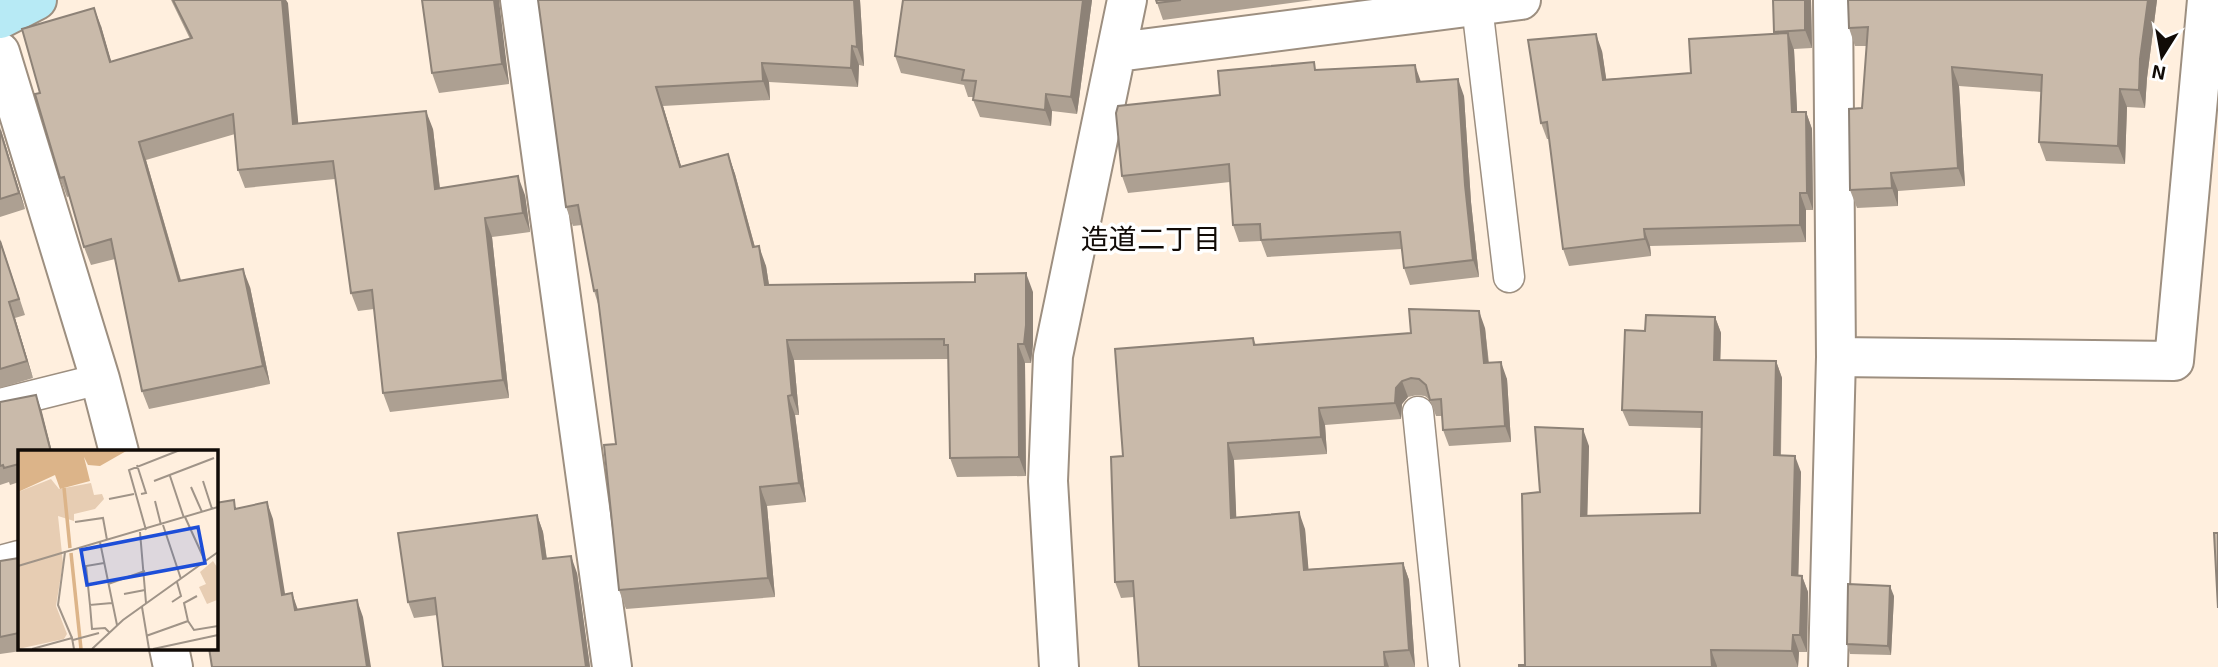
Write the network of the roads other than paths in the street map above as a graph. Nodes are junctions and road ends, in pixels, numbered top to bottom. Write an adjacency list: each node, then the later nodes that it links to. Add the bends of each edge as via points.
1 (37, 0): 8 (main road)
2 (520, 0): 19 (street)
3 (1127, 0): 10 (street)
4 (1521, 0): 7 (street)
5 (1833, 0): 12 (street)
6 (2207, 0): 12 (street, via 2174,360)
7 (1476, 6): 10 (street); 11 (lane)
8 (0, 19)
9 (0, 52): 13 (street)
10 (1118, 52): 20 (street, via 1054,356 1048,481)
11 (1509, 277)
12 (1836, 358): 22 (street)
13 (100, 379): 14 (lane); 16 (street)
14 (0, 404)
15 (1418, 412): 21 (lane)
16 (118, 450)
17 (18, 556): 18 (lane)
18 (0, 561)
19 (612, 667)
20 (1059, 667)
21 (1444, 667)
22 (1828, 667)

